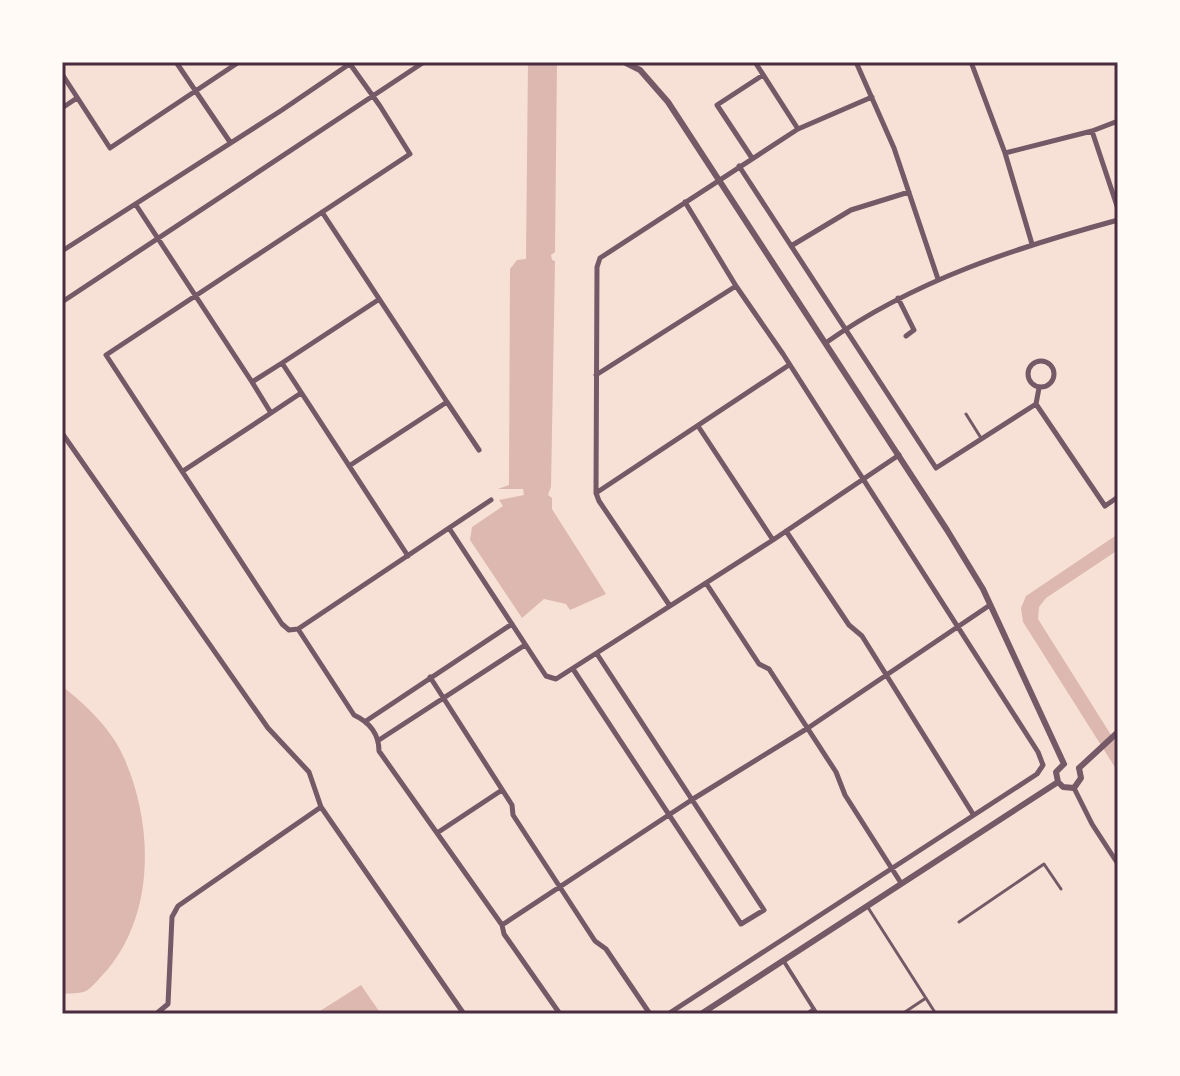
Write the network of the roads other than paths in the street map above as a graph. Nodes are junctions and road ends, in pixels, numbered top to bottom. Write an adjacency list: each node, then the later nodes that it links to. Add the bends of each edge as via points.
1 (176, 62): 13 (street)
2 (239, 62): 13 (street)
3 (424, 62): 14 (street)
4 (624, 62): 10 (street)
5 (645, 62): 10 (street)
6 (755, 62): 12 (street)
7 (856, 62): 15 (street)
8 (971, 62): 22 (street)
9 (351, 63): 14 (street); 21 (street)
10 (640, 70): 25 (street)
11 (62, 74): 16 (street)
12 (763, 75): 19 (street); 23 (street, via 717,105)
13 (194, 91): 16 (street, via 110,148); 21 (street)
14 (374, 97): 30 (street, via 410,154); 32 (street)
15 (872, 97): 19 (street); 26 (street)
16 (77, 98): 17 (street)
17 (62, 108)
18 (1118, 121): 20 (street)
19 (798, 129): 23 (street)
20 (1092, 131): 22 (street); 29 (street)
21 (230, 142): 28 (street)
22 (1005, 153): 33 (street)
23 (752, 158): 24 (street)
24 (739, 166): 25 (street); 34 (street)
25 (719, 179): 27 (street); 44 (street)
26 (909, 192): 34 (street, via 851,210); 36 (street)
27 (685, 202): 37 (street); 47 (street, via 600,258)
28 (136, 205): 32 (street); 35 (street)
29 (1118, 209)
30 (322, 212): 38 (street); 40 (street)
31 (1118, 220): 33 (street)
32 (157, 238): 38 (street); 41 (street)
33 (1032, 244): 36 (street)
34 (791, 246): 42 (street)
35 (62, 251)
36 (938, 279): 39 (street)
37 (736, 286): 46 (street); 47 (street)
38 (195, 295): 48 (street); 61 (street, via 106,355)
39 (898, 298): 42 (street); 43 (street, via 914,330)
40 (378, 300): 45 (street); 51 (street)
41 (62, 302)
42 (847, 328): 44 (street); 57 (street, via 936,468)
43 (906, 336)
44 (827, 342): 59 (street)
45 (282, 363): 48 (street); 50 (street)
46 (789, 365): 55 (street); 62 (street)
47 (596, 375): 63 (street)
48 (252, 382): 53 (street)
49 (1039, 388): 49 (street, via 1054,379 1048,362 1031,365 1027,374); 52 (street)
50 (301, 393): 53 (street); 60 (street)
51 (447, 402): 58 (street); 60 (street)
52 (1036, 404): 57 (street); 64 (street, via 1105,506)
53 (271, 413): 61 (street)
54 (966, 414): 57 (lane)
55 (698, 426): 63 (street); 68 (street)
56 (62, 433): 92 (street, via 268,728 309,772)
57 (981, 439)
58 (479, 450)
59 (899, 454): 62 (street); 71 (street)
60 (349, 466): 69 (street)
61 (183, 471): 75 (street, via 282,624)
62 (864, 480): 67 (street); 74 (street)
63 (596, 493): 72 (street)
64 (1118, 497)
65 (491, 500): 66 (street)
66 (449, 528): 69 (street); 73 (street)
67 (786, 531): 68 (street); 79 (street)
68 (773, 540): 70 (street)
69 (408, 556): 75 (street)
70 (706, 583): 72 (street); 83 (street)
71 (990, 605): 74 (street); 86 (street)
72 (670, 606): 77 (street)
73 (512, 624): 76 (street); 80 (street)
74 (959, 625): 79 (street); 93 (street, via 1041,758 1040,771)
75 (298, 629): 82 (street, via 354,715)
76 (525, 645): 78 (street, via 546,676 556,679); 81 (street)
77 (597, 654): 78 (street); 91 (street)
78 (573, 669): 94 (street)
79 (886, 674): 83 (street); 93 (street)
80 (430, 677): 81 (street); 82 (street)
81 (443, 699): 85 (street); 90 (street)
82 (366, 721): 85 (street)
83 (808, 728): 91 (street); 97 (street)
84 (1118, 732): 87 (street)
85 (379, 740): 95 (street, via 379,751)
86 (1064, 764): 87 (street); 88 (street, via 1056,772)
87 (1079, 768): 89 (street, via 1081,778)
88 (1058, 782): 89 (street); 98 (street)
89 (1074, 788): 96 (street)
90 (502, 790): 95 (street); 99 (street)
91 (693, 799): 94 (street); 94 (street, via 764,910 741,924)
92 (321, 807): 107 (street, via 178,906 172,917 168,1004); 108 (street)
93 (973, 814): 97 (street)
94 (669, 815): 99 (street)
95 (437, 833): 103 (street)
96 (1118, 864)
97 (891, 868): 98 (street); 111 (street)
98 (901, 883): 101 (street)
99 (560, 886): 103 (street); 110 (street)
100 (1061, 889): 102 (lane, via 1044,864)
101 (867, 906): 104 (street); 105 (lane)
102 (959, 922)
103 (502, 925): 109 (street)
104 (783, 960): 106 (street); 112 (street)
105 (926, 998): 114 (lane); 115 (lane)
106 (815, 1012): 113 (street)
107 (156, 1014)
108 (464, 1014)
109 (560, 1014)
110 (650, 1014)
111 (668, 1014)
112 (701, 1014)
113 (807, 1014)
114 (902, 1014)
115 (936, 1014)

